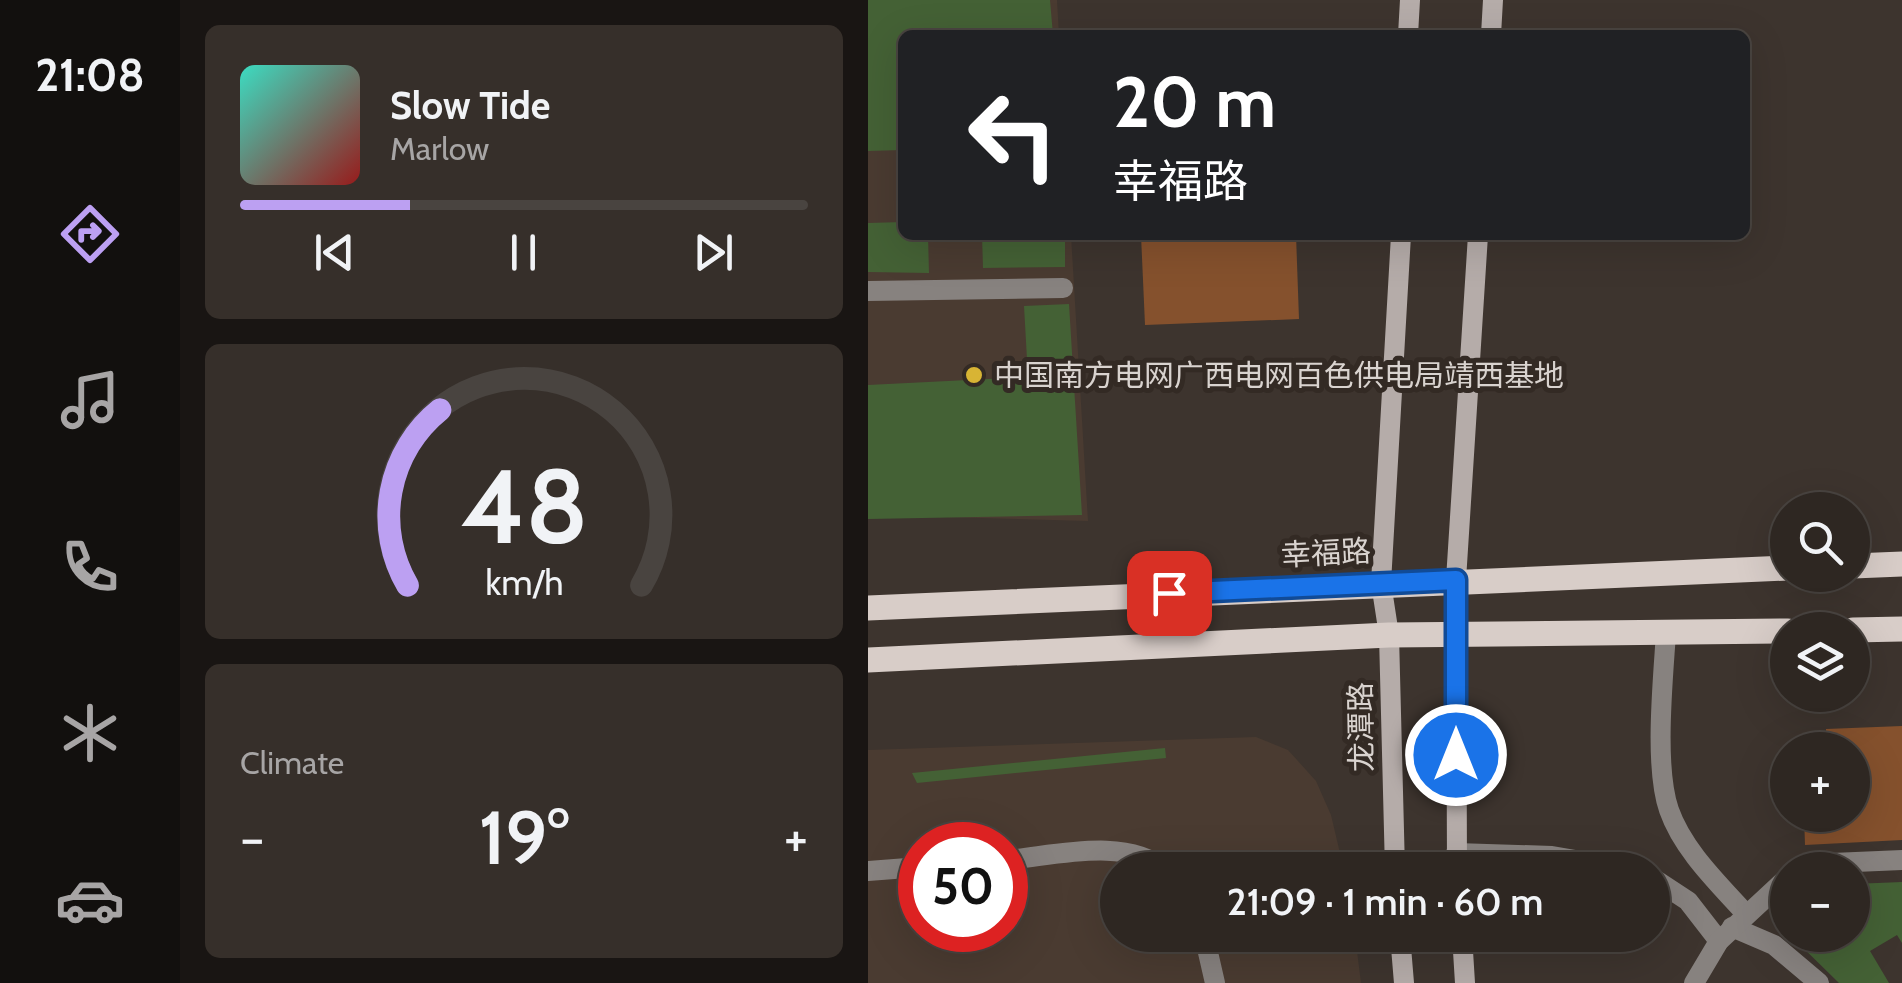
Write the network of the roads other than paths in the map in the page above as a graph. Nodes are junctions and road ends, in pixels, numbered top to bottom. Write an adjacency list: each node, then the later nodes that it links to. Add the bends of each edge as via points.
1 (1410, 0): 3 (main road)
2 (1494, 0): 4 (main road)
3 (1408, 30)
4 (1491, 30)
5 (1400, 240): 13 (main road, 龙潭路)
6 (1478, 240): 12 (main road)
7 (1063, 288): 8 (lane)
8 (868, 291)
9 (1902, 564): 10 (main road)
10 (1870, 565)
11 (1770, 569): 12 (main road, 幸福路)
12 (1456, 580): 13 (main road, 幸福路); 20 (main road)
13 (1381, 583): 14 (main road, 幸福路); 19 (main road, 龙潭路)
14 (868, 608)
15 (1902, 629): 16 (main road)
16 (1870, 630)
17 (1770, 631): 18 (main road)
18 (1666, 634): 20 (main road); 32 (lane, via 1663,784 1669,810)
19 (1389, 635): 20 (main road); 21 (main road); 22 (main road, 龙潭路)
20 (1456, 636): 23 (main road)
21 (868, 660)
22 (1395, 852)
23 (1456, 852)
24 (1100, 853): 25 (lane)
25 (1028, 858)
26 (1902, 860): 27 (lane)
27 (1870, 861)
28 (898, 869): 29 (lane)
29 (868, 871)
30 (1670, 889): 32 (lane)
31 (1770, 893): 32 (lane)
32 (1732, 928): 39 (lane, via 1707,955); 40 (lane, via 1774,945)
33 (1208, 952): 36 (lane)
34 (1401, 952): 37 (main road)
35 (1463, 952): 38 (main road)
36 (1214, 983)
37 (1404, 983)
38 (1465, 983)
39 (1694, 983)
40 (1819, 983)

